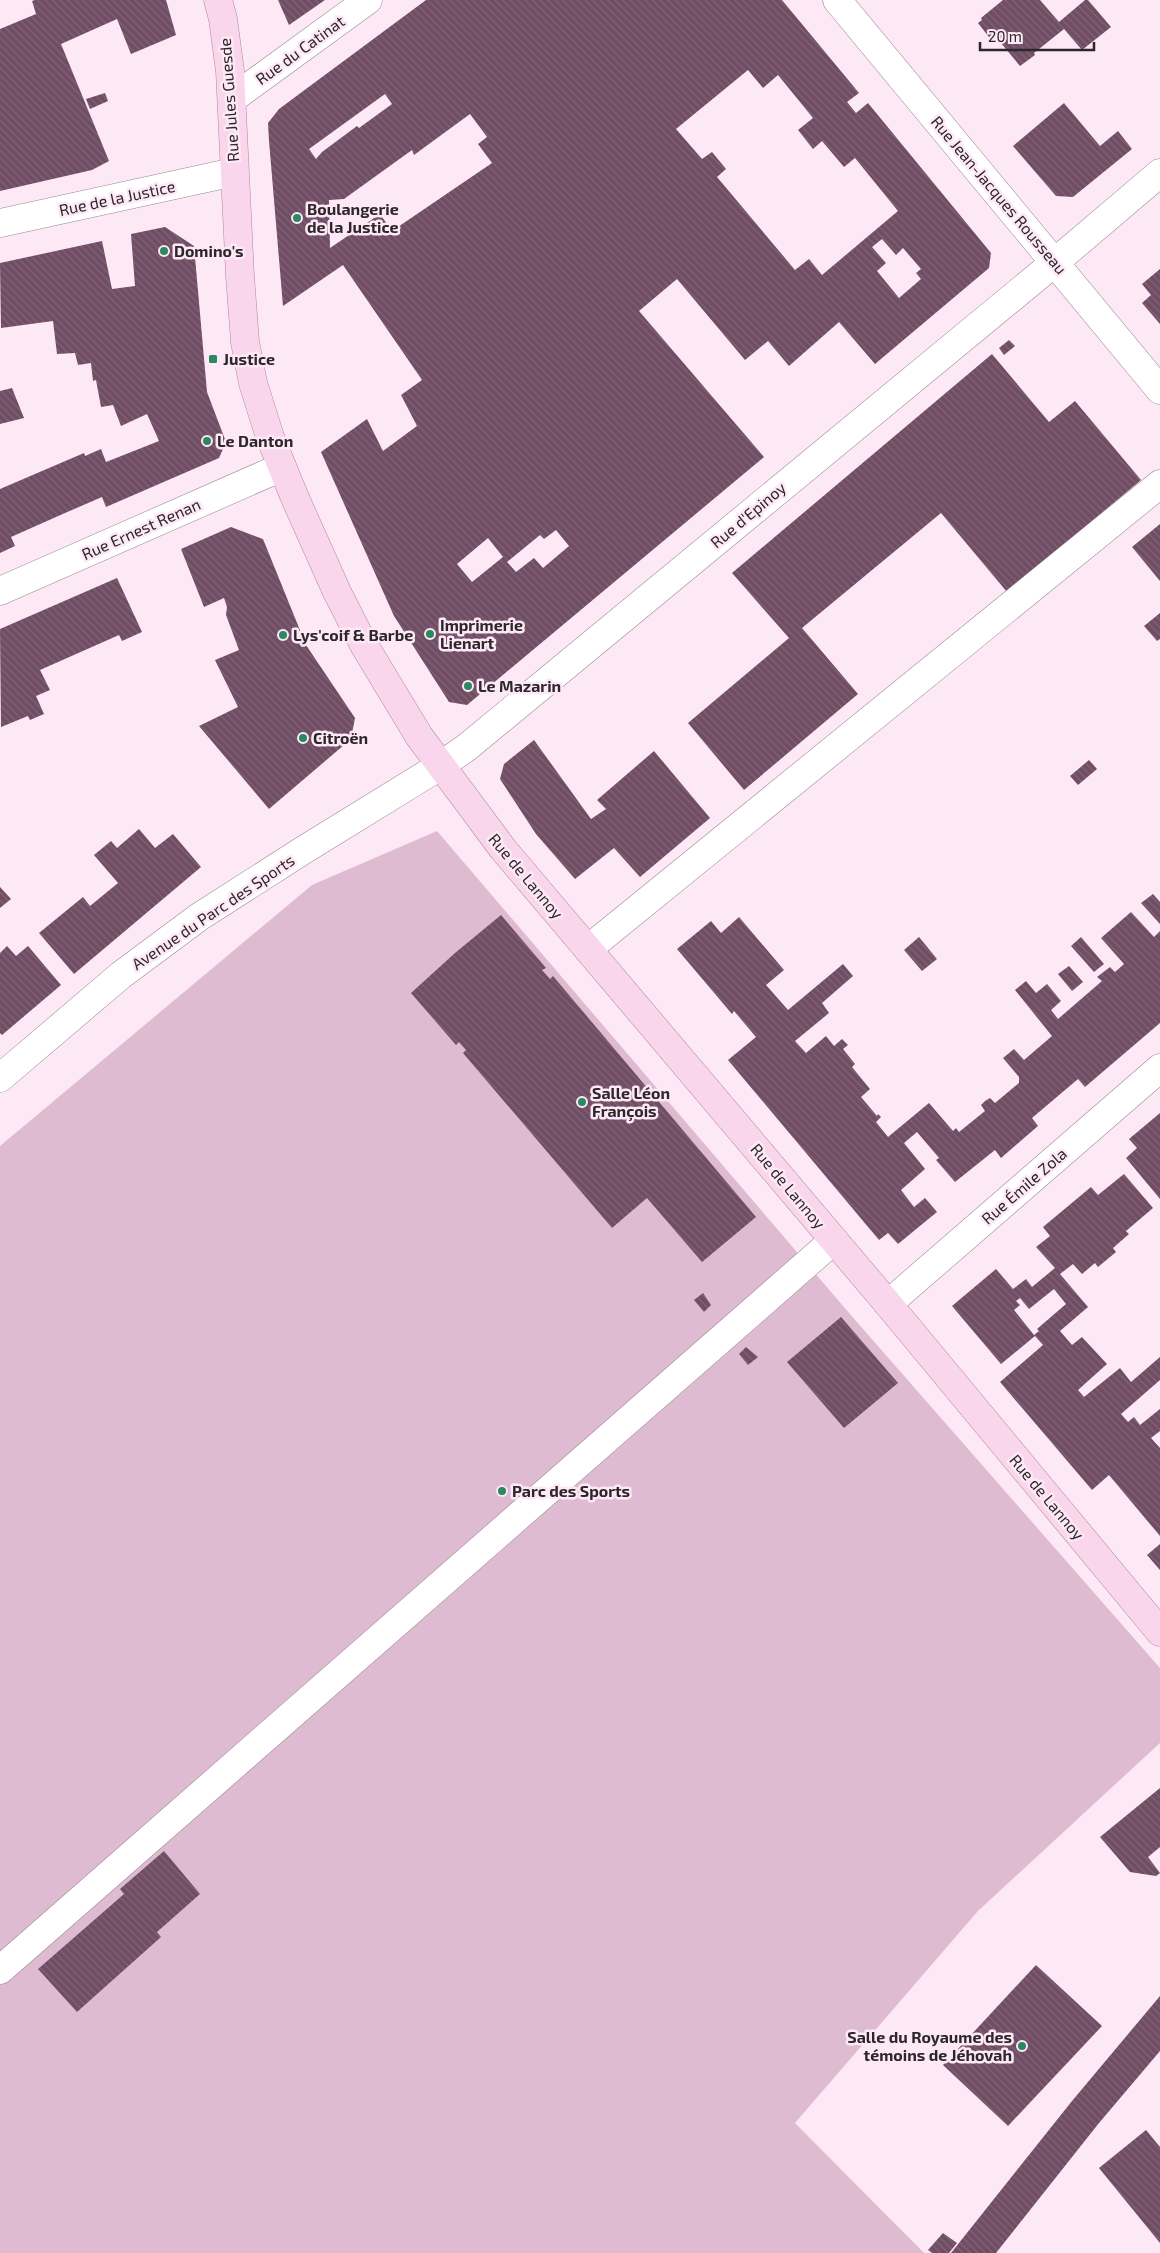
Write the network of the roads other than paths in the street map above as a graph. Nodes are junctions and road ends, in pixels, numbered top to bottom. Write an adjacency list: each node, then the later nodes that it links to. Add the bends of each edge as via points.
1 (218, 0): 4 (main road, Rue Jules Guesde)
2 (368, 0): 4 (street, Rue du Catinat)
3 (837, 0): 8 (street, Rue Jean-Jacques Rousseau)
4 (232, 99): 5 (main road, Rue Jules Guesde)
5 (234, 172): 7 (street, Rue de la Justice); 10 (main road, Rue Jules Guesde, via 248,364)
6 (1160, 173): 8 (street, Rue d'Epinoy)
7 (0, 223)
8 (1054, 263): 9 (street, Rue Jean-Jacques Rousseau); 13 (street, Rue d'Epinoy, via 514,709)
9 (1160, 390)
10 (282, 467): 12 (street, Rue Ernest Renan); 13 (main road, Rue de Lannoy, via 350,620)
11 (1160, 484): 14 (street)
12 (0, 591)
13 (440, 766): 14 (main road, Rue de Lannoy, via 503,849); 16 (street, Avenue du Parc des Sports, via 199,917 120,975)
14 (588, 949): 17 (main road, Rue de Lannoy)
15 (1160, 1068): 18 (street, Rue Émile Zola)
16 (0, 1078)
17 (834, 1240): 18 (main road, Rue de Lannoy); 20 (street)
18 (888, 1304): 19 (main road, Rue de Lannoy)
19 (1160, 1632)
20 (0, 1970)

